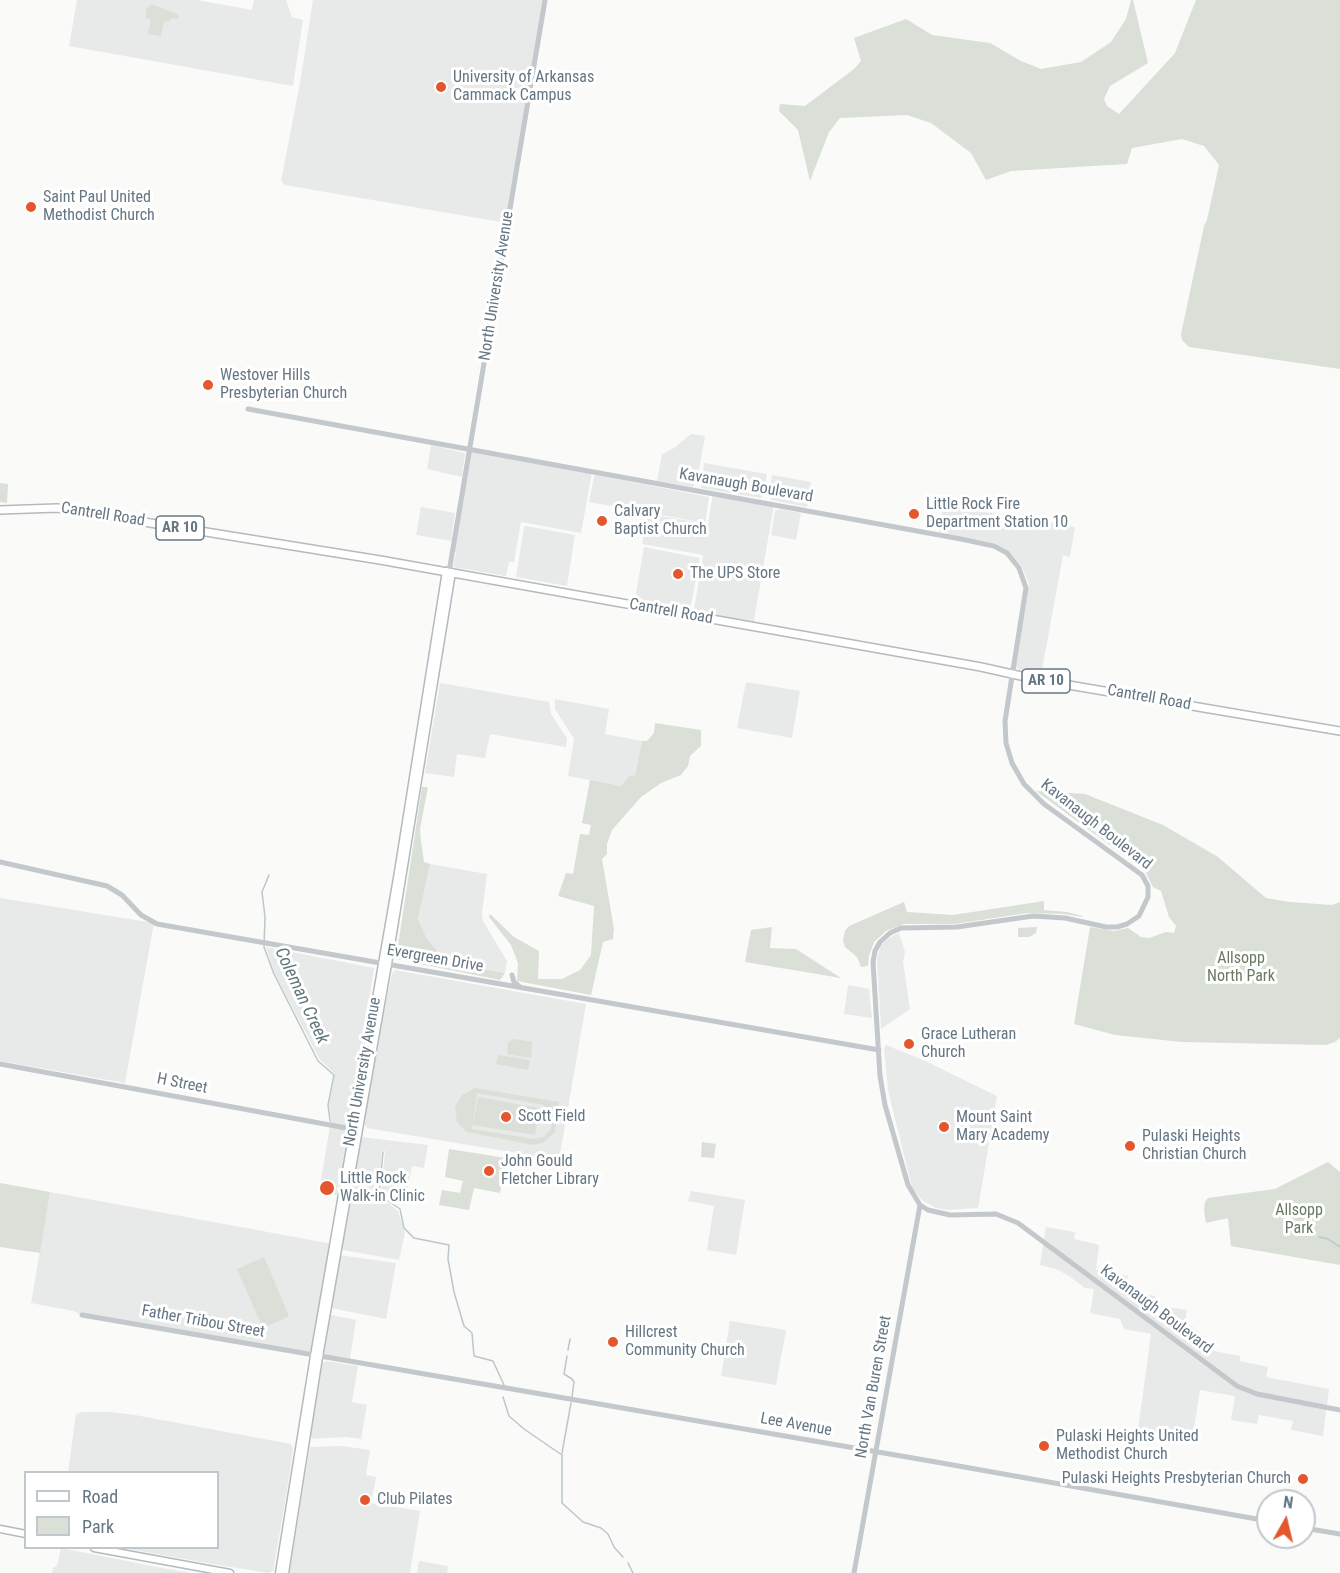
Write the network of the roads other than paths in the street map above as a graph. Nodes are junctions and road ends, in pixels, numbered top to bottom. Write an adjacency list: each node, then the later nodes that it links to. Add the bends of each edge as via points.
1 (545, 0): 3 (street, North University Avenue)
2 (248, 409): 3 (street, Kavanaugh Boulevard)
3 (469, 449): 5 (street, North University Avenue); 6 (street, Kavanaugh Boulevard, via 997,547 1016,562 1026,588)
4 (0, 510): 5 (main road, Cantrell Road / AR 10, via 57,508)
5 (449, 572): 6 (main road, Cantrell Road / AR 10); 9 (main road, North University Avenue)
6 (1011, 674): 7 (main road, Cantrell Road / AR 10); 12 (street, Kavanaugh Boulevard, via 1005,730 1010,758 1020,778 1044,804 1142,875 1148,886 1147,903 1135,920 1117,927 1033,916 957,927 904,928 890,933 876,948 873,962)
7 (1340, 731)
8 (0, 862): 9 (street, Evergreen Drive, via 108,886 157,924)
9 (385, 964): 10 (street, Evergreen Drive); 14 (main road, North University Avenue)
10 (498, 984): 11 (street, Evergreen Drive); 11 (street, via 509,976)
11 (521, 988): 12 (street, Evergreen Drive)
12 (879, 1050): 15 (street, Kavanaugh Boulevard, via 885,1105 905,1179)
13 (0, 1064): 14 (street, H Street)
14 (355, 1130): 17 (main road, North University Avenue)
15 (920, 1205): 18 (street, Kavanaugh Boulevard, via 945,1215 983,1213 1010,1218 1238,1386 1257,1394); 19 (street, North Van Buren Street)
16 (82, 1315): 17 (street, Father Tribou Street)
17 (316, 1356): 19 (street, Lee Avenue); 27 (main road, North University Avenue); 28 (main road, North University Avenue)
18 (1340, 1410)
19 (876, 1453): 20 (street, Lee Avenue); 29 (street, North Van Buren Street)
20 (1256, 1519)
21 (0, 1529): 23 (main road)
22 (1316, 1530): 24 (street)
23 (24, 1534)
24 (1340, 1534)
25 (99, 1549): 26 (main road)
26 (230, 1573)
27 (279, 1573)
28 (285, 1573)
29 (854, 1573)

